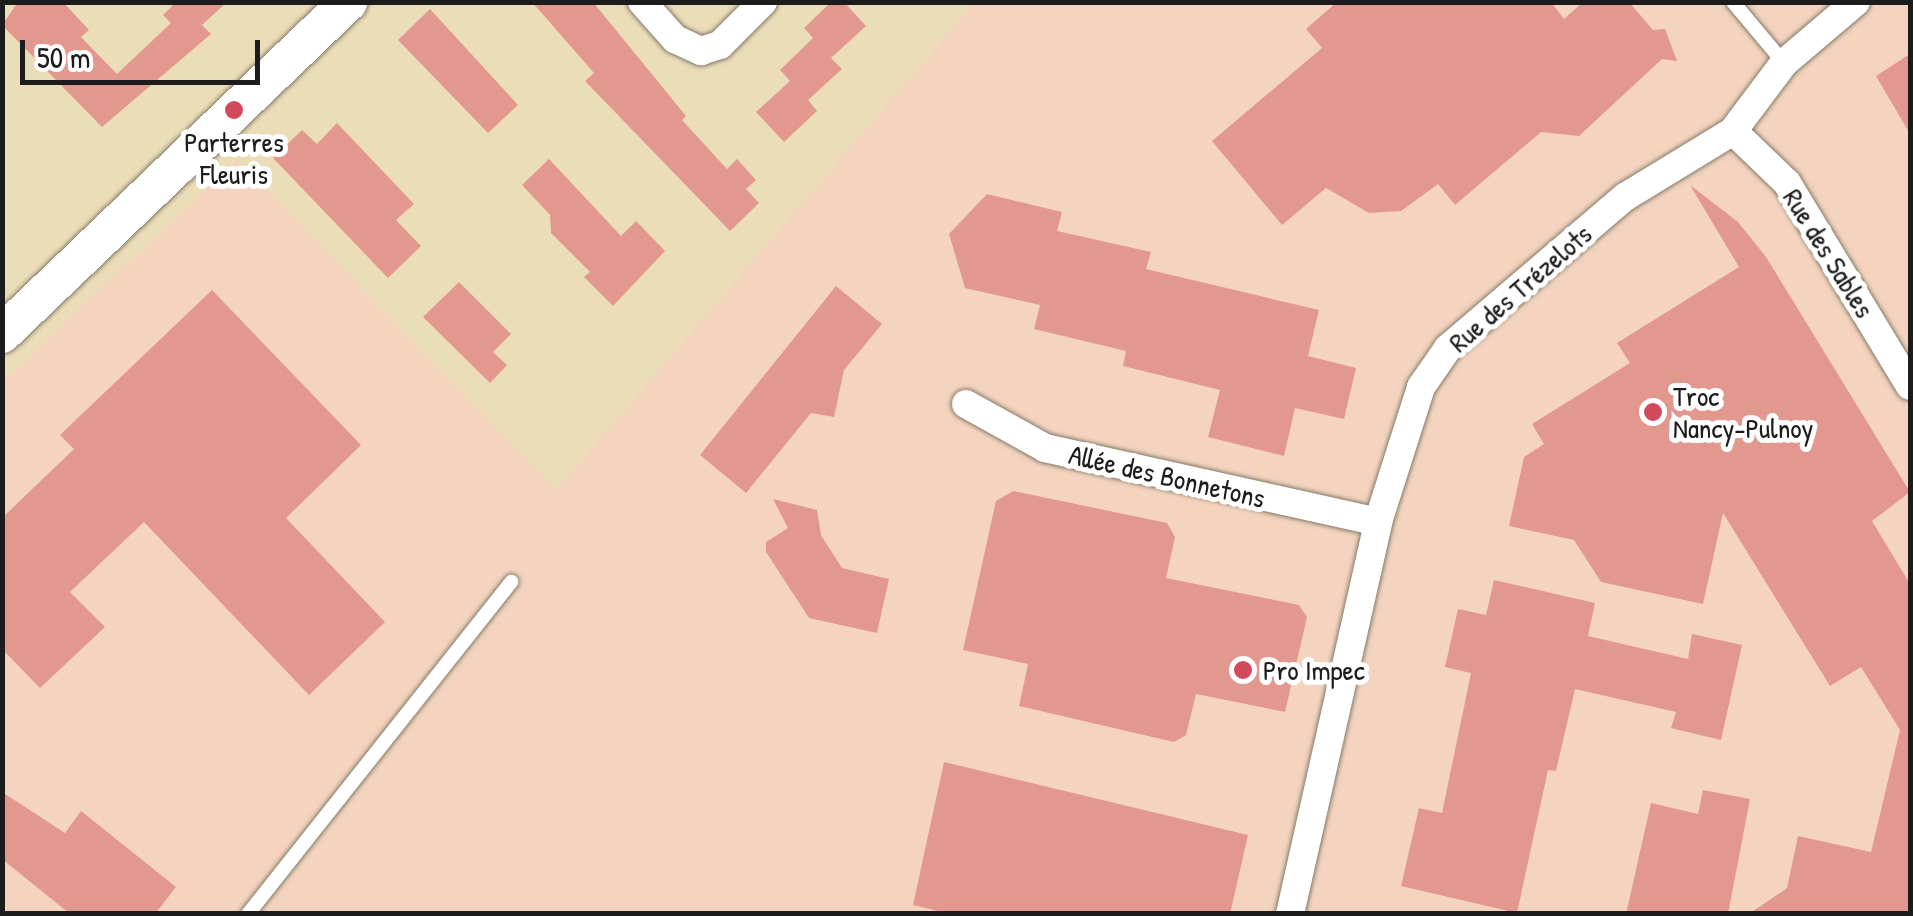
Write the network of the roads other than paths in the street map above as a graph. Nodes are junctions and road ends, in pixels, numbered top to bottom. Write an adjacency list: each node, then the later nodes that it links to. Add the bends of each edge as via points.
1 (348, 2): 8 (street)
2 (642, 2): 3 (street, via 675,40 701,51 720,45)
3 (763, 2)
4 (1733, 2): 6 (lane)
5 (1856, 2): 6 (street, Rue des Trézelots)
6 (1784, 62): 7 (street, Rue des Trézelots)
7 (1733, 131): 9 (street, Rue des Sables, via 1787,184); 11 (street, Rue des Trézelots, via 1625,197 1448,348 1404,426)
8 (2, 334)
9 (1910, 386)
10 (966, 404): 11 (street, Allée des Bonnetons, via 1045,448)
11 (1378, 522): 14 (street, Rue des Trézelots)
12 (510, 582): 13 (lane)
13 (248, 914)
14 (1290, 914)

